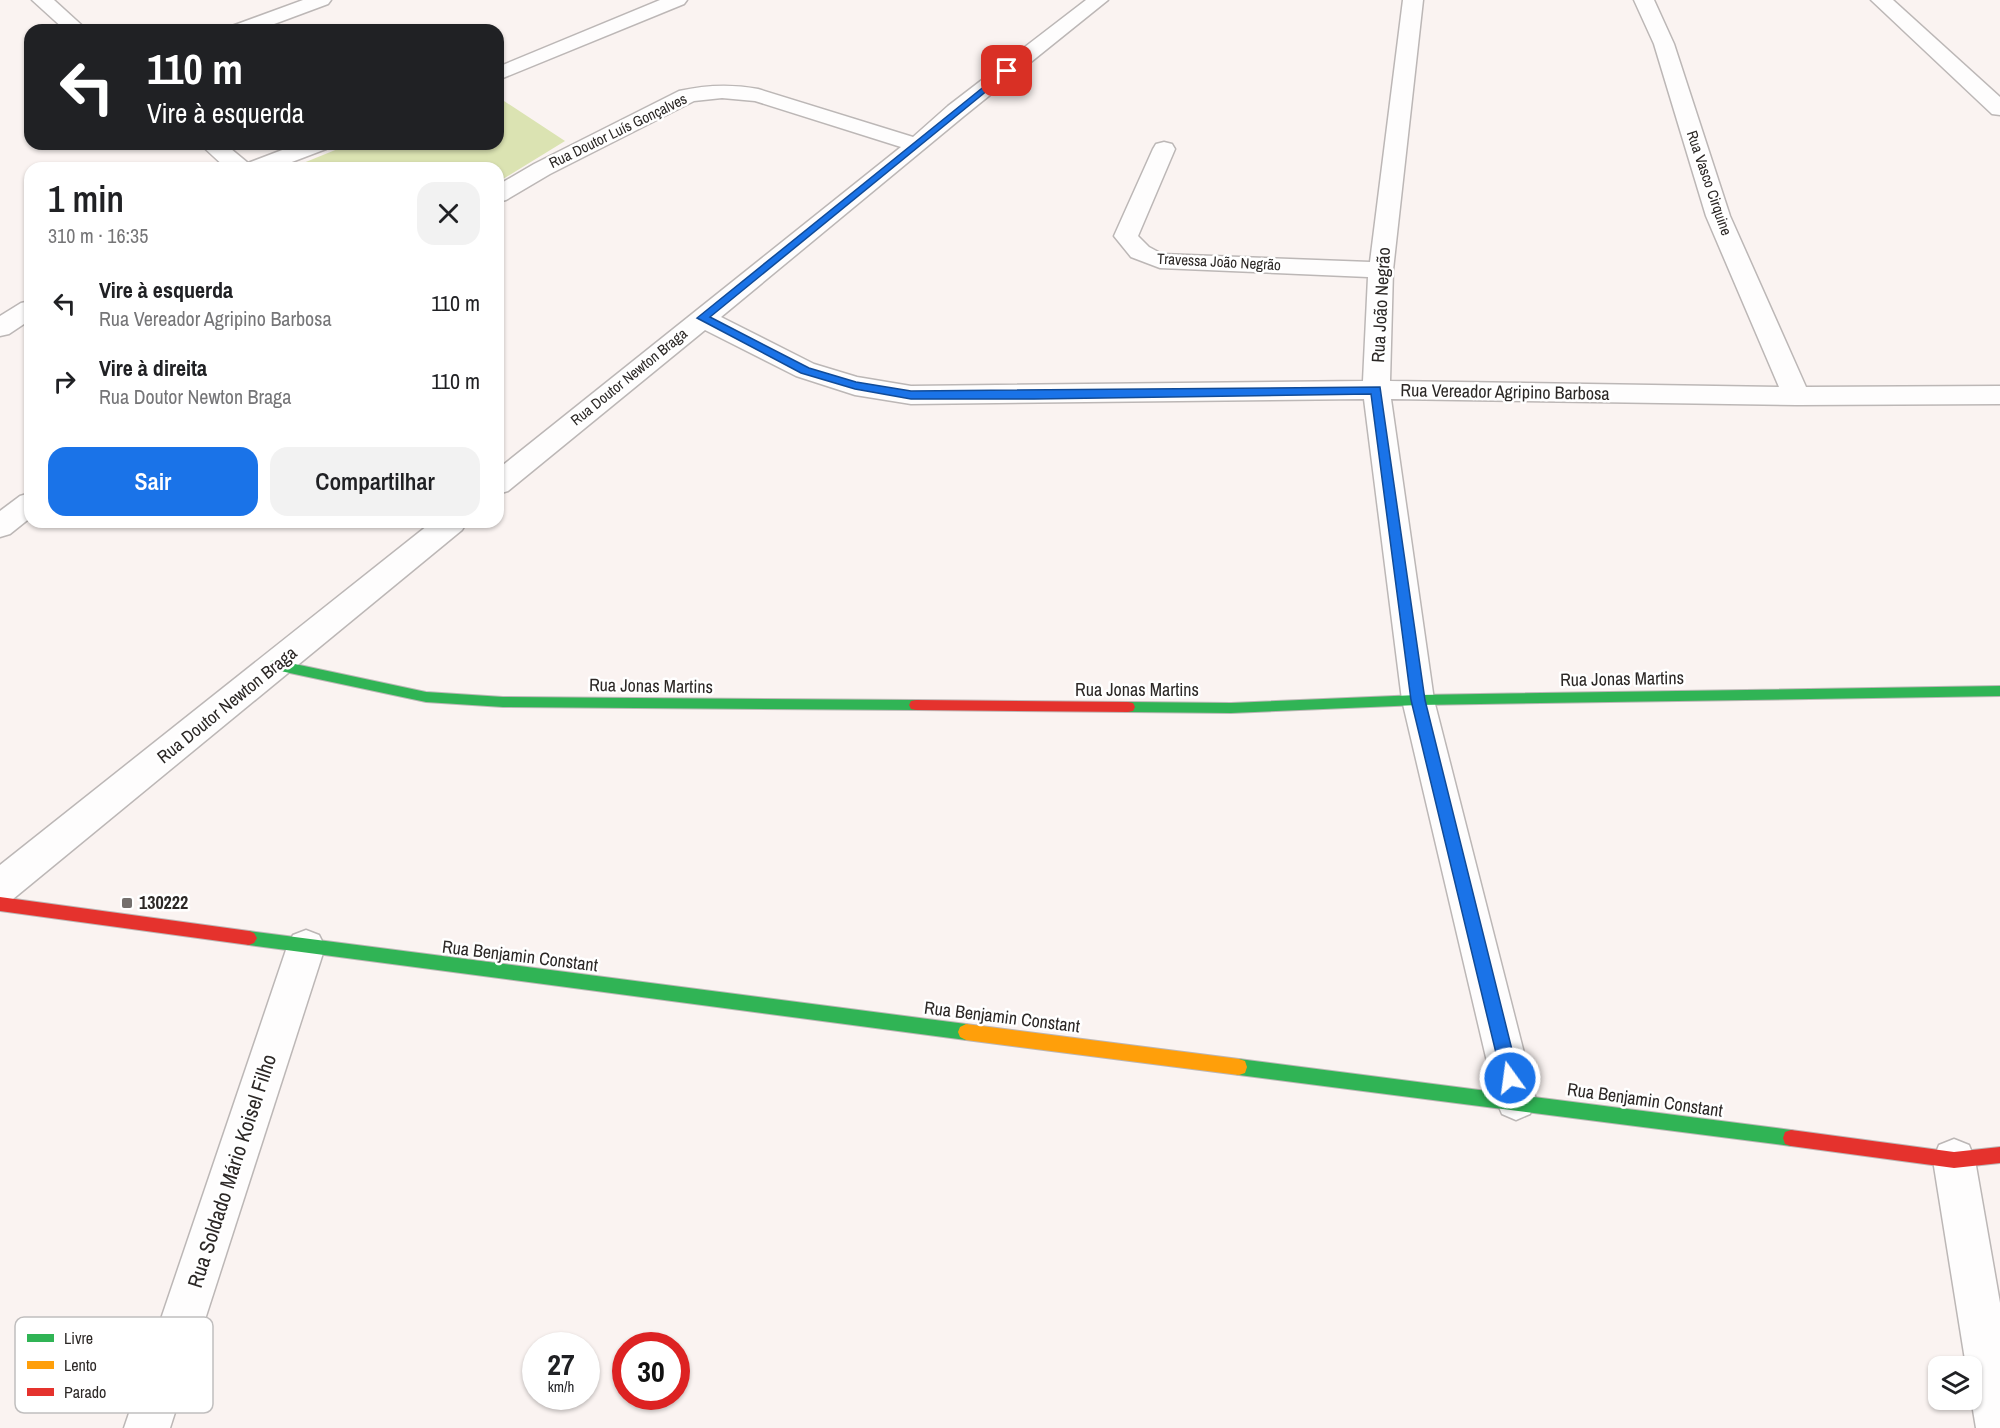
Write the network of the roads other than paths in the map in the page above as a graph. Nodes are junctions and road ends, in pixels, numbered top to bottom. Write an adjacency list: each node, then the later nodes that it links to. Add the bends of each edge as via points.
1 (42, 0): 8 (street)
2 (321, 0): 9 (street)
3 (677, 0): 10 (street)
4 (1098, 0): 12 (street, Rua Doutor Newton Braga)
5 (1413, 0): 19 (street, Rua João Negrão)
6 (1644, 0): 25 (street, Rua Vasco Cirquine, via 1664,44 1718,216)
7 (1881, 0): 11 (street)
8 (70, 24)
9 (255, 24)
10 (504, 72)
11 (2000, 109)
12 (917, 145): 18 (street, Rua Doutor Luís Gonçalves, via 758,95 705,91 687,96); 21 (street, Rua Doutor Newton Braga)
13 (1164, 149): 19 (street, Travessa João Negrão, via 1126,236 1131,247 1144,256 1160,261)
14 (218, 150): 16 (street)
15 (302, 150): 17 (street)
16 (233, 162)
17 (272, 162)
18 (504, 191)
19 (1381, 270): 23 (street, Rua João Negrão)
20 (24, 313): 22 (street)
21 (702, 318): 23 (street, Rua Vereador Agripino Barbosa, via 805,370 855,386 911,395); 26 (street, Rua Doutor Newton Braga)
22 (0, 328)
23 (1376, 390): 25 (street, Rua Vereador Agripino Barbosa); 32 (street, Rua João Negrão)
24 (2000, 395): 25 (street, Rua Vereador Agripino Barbosa)
25 (1797, 396)
26 (504, 479)
27 (24, 508): 28 (street)
28 (0, 526)
29 (445, 528): 30 (street, Rua Doutor Newton Braga)
30 (276, 665): 32 (street, Rua Jonas Martins, via 426,697 502,702 1231,708); 33 (street, Rua Doutor Newton Braga)
31 (2000, 691): 32 (street, Rua Jonas Martins)
32 (1418, 700): 36 (street, Rua João Negrão)
33 (0, 887)
34 (0, 904): 35 (street, Rua Benjamin Constant)
35 (306, 948): 36 (street, Rua Benjamin Constant); 39 (street, Rua Soldado Mário Koisel Filho)
36 (1516, 1100): 38 (street, Rua Benjamin Constant)
37 (2000, 1155): 38 (street, Rua Benjamin Constant)
38 (1954, 1160): 42 (street)
39 (184, 1317)
40 (152, 1413): 41 (street, Rua Soldado Mário Koisel Filho)
41 (147, 1428)
42 (1999, 1428)

